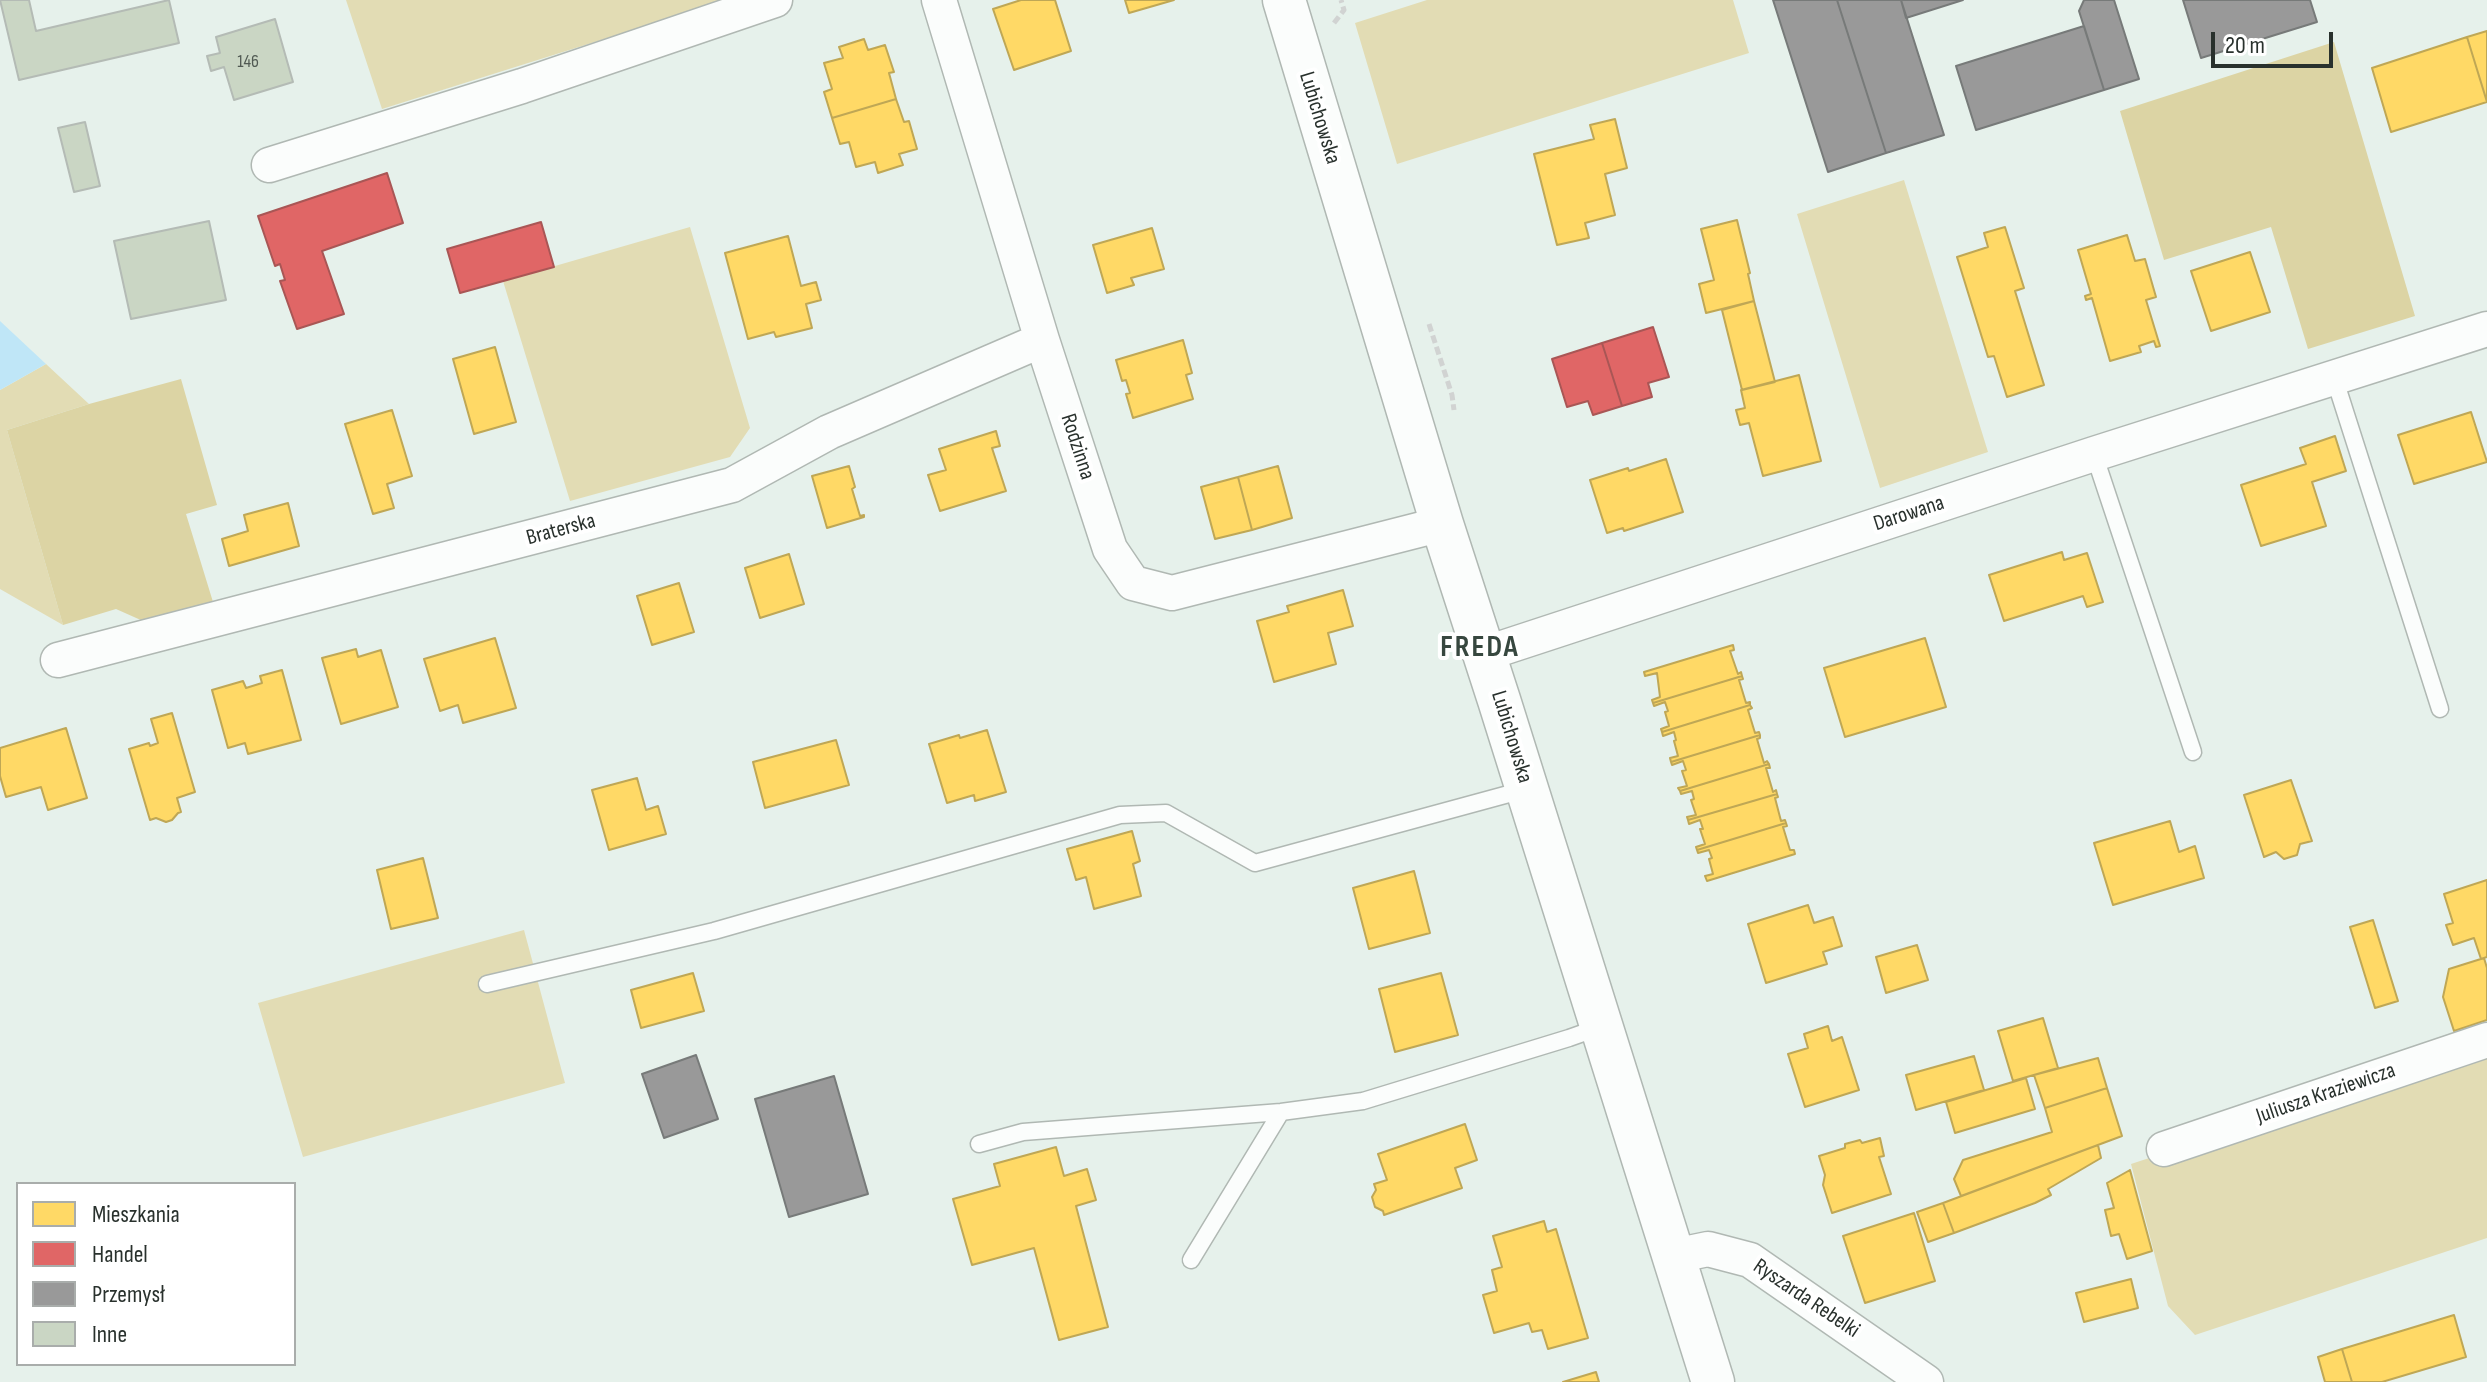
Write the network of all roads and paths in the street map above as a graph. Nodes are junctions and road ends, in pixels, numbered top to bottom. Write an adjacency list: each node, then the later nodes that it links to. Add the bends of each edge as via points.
1 (775, 0): 4 (street)
2 (939, 0): 6 (street, Rodzinna)
3 (1291, 2): 9 (street, Lubichowska)
4 (269, 165)
5 (2487, 329): 7 (street, Darowana)
6 (1042, 340): 9 (street, Rodzinna, via 1110,549 1133,583 1172,593); 11 (street, Braterska, via 829,432 732,485)
7 (2334, 377): 8 (street, Darowana); 12 (lane)
8 (2094, 454): 10 (street, Darowana); 13 (lane)
9 (1442, 524): 10 (street, Lubichowska)
10 (1484, 654): 14 (street, Lubichowska)
11 (58, 660)
12 (2440, 709)
13 (2193, 752)
14 (1527, 789): 15 (lane, via 1255,863 1166,813 1120,815 714,931); 16 (street, Lubichowska)
15 (487, 984)
16 (1601, 1026): 18 (lane, via 1363,1101); 21 (street, Lubichowska)
17 (2487, 1040): 20 (street, Juliusza Kraziewicza)
18 (1281, 1112): 19 (lane, via 1023,1132); 22 (lane)
19 (979, 1144)
20 (2164, 1149)
21 (1674, 1256): 23 (street, Lubichowska); 24 (street, Ryszarda Rebelki, via 1708,1249 1750,1260)
22 (1191, 1260)
23 (1713, 1382)
24 (1926, 1382)

